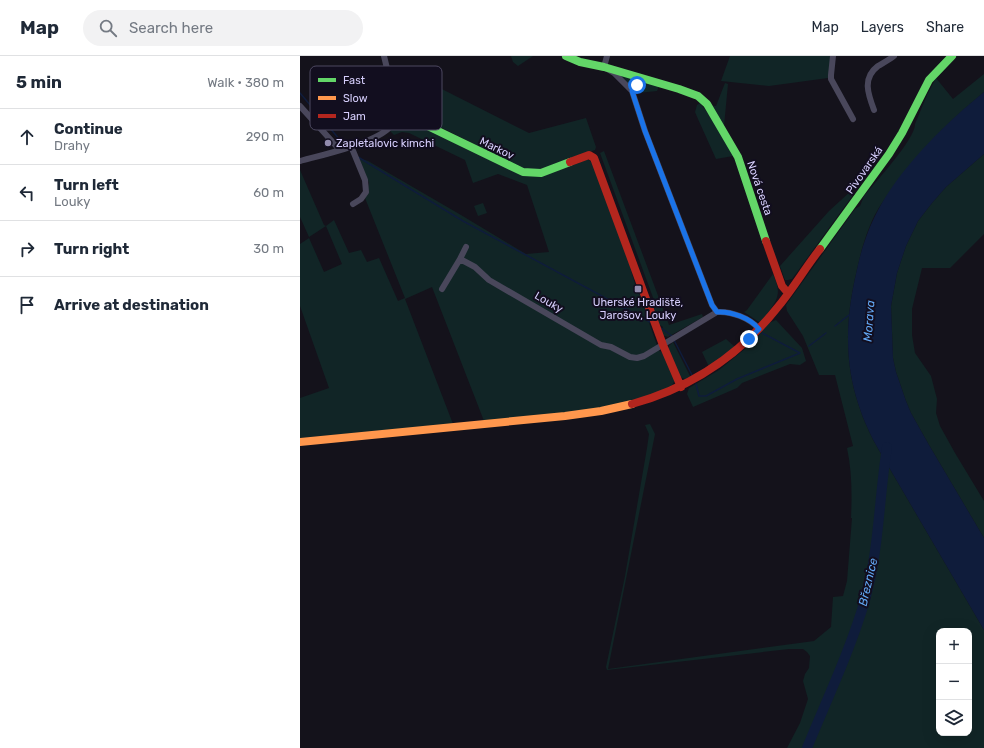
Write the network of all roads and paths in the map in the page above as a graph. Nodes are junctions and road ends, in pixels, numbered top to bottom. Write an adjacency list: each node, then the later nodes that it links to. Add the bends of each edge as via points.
1 (384, 56): 7 (street)
2 (566, 56): 8 (main road)
3 (608, 56): 8 (street)
4 (833, 56): 14 (street, via 832,79)
5 (894, 56): 12 (street, via 878,66 868,77 868,93)
6 (952, 56): 24 (main road, Pivovarská, via 929,80 886,159)
7 (386, 66)
8 (604, 67): 9 (main road); 10 (street)
9 (644, 79): 10 (street); 24 (main road, Nová cesta, via 698,96 708,104 738,157 776,270 782,286)
10 (632, 91): 25 (street, via 645,131 712,305)
11 (300, 106): 13 (street)
12 (874, 110)
13 (310, 115)
14 (853, 119)
15 (326, 130): 18 (street)
16 (387, 130): 18 (street)
17 (436, 130): 27 (main road, Markov, via 524,172 541,173 585,156 592,156 596,160)
18 (346, 148): 19 (street); 20 (street, via 354,154 365,180 366,192)
19 (300, 161)
20 (353, 204)
21 (466, 247): 22 (street)
22 (460, 259): 23 (street); 27 (street, Louky, via 475,267 488,280 602,345 630,357 641,357)
23 (442, 289)
24 (788, 293): 26 (main road, Pivovarská)
25 (717, 312): 26 (street, via 744,318); 27 (street, Louky)
26 (759, 329): 28 (main road, Pivovarská, via 736,352)
27 (663, 345): 28 (main road)
28 (681, 387): 29 (main road, Pivovarská, via 637,403 587,413)
29 (300, 442)

